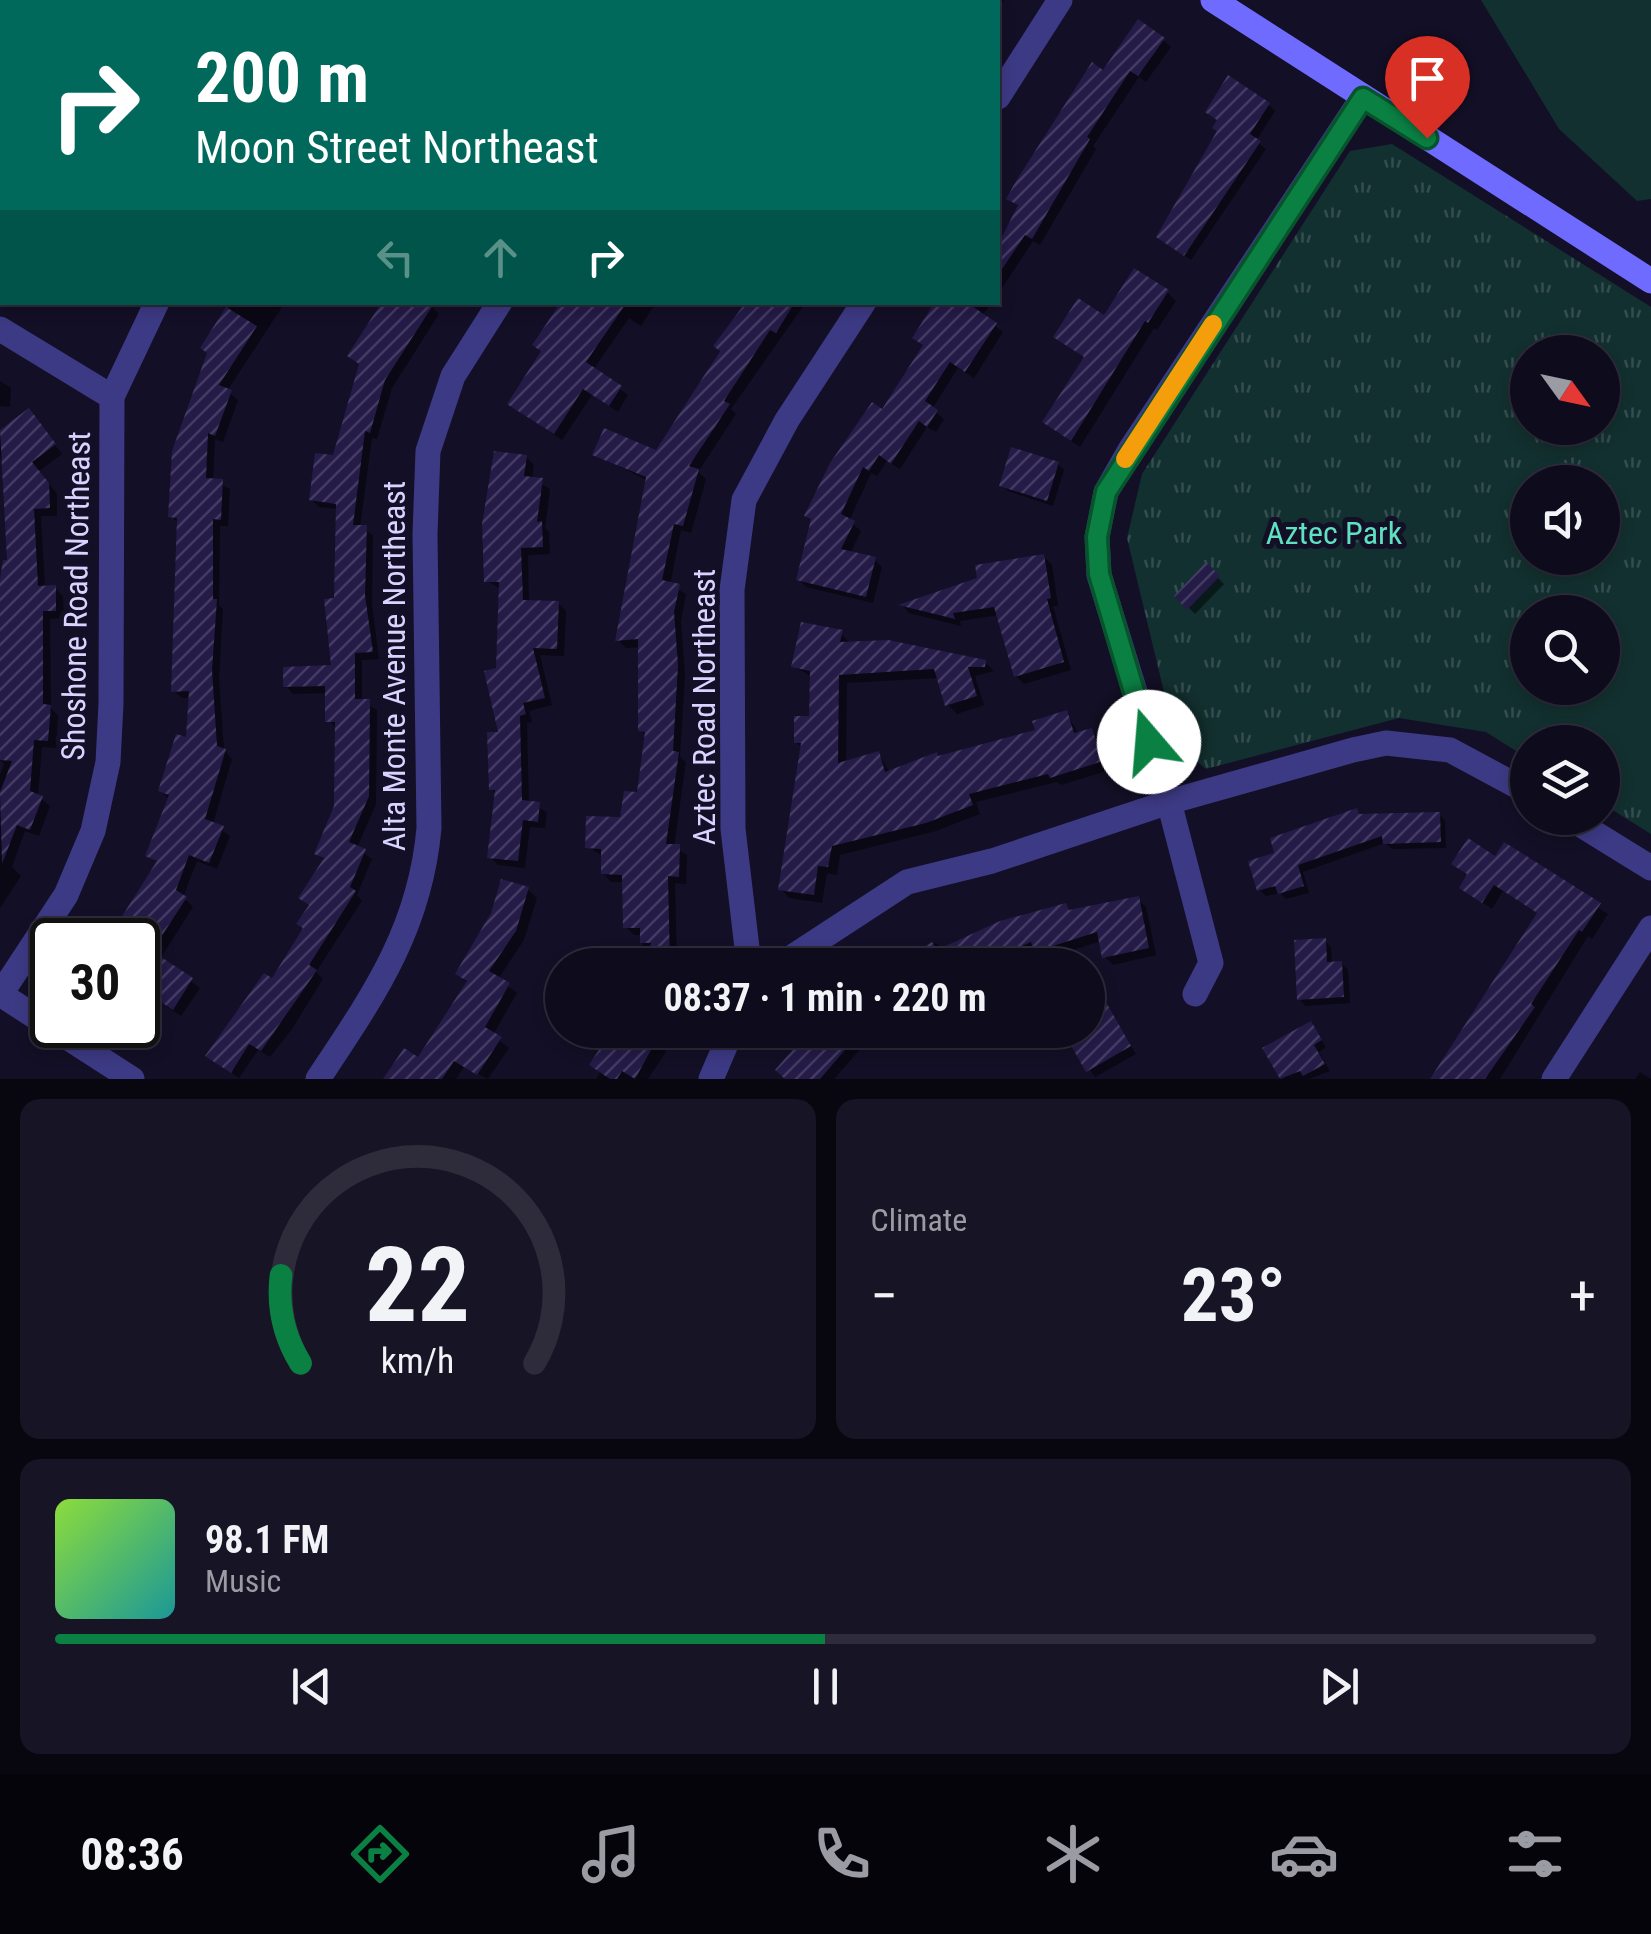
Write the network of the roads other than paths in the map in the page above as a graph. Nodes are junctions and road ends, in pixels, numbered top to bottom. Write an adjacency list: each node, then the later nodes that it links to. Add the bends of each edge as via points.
1 (1060, 0): 3 (street)
2 (1213, 0): 4 (street)
3 (1000, 94)
4 (1363, 98): 5 (street); 12 (street, via 1106,492 1097,537 1099,574)
5 (1651, 281)
6 (156, 305): 10 (street, Shoshone Road Northeast)
7 (498, 305): 22 (street, Alta Monte Avenue Northeast, via 453,376 428,451 425,876 383,978)
8 (862, 305): 16 (street, Aztec Road Northeast, via 744,500 732,590 733,829)
9 (0, 329): 10 (street)
10 (112, 396): 18 (street, Shoshone Road Northeast, via 108,762 94,831 66,895)
11 (1510, 782): 12 (street, via 1450,750 1386,744)
12 (1169, 802): 17 (street, via 907,882); 19 (street, via 1211,963)
13 (1598, 835): 14 (street)
14 (1651, 868)
15 (1651, 928): 24 (street)
16 (747, 948)
17 (803, 948)
18 (0, 994): 21 (street)
19 (1195, 994)
20 (725, 1048): 23 (street)
21 (132, 1079)
22 (318, 1079)
23 (712, 1079)
24 (1554, 1079)

